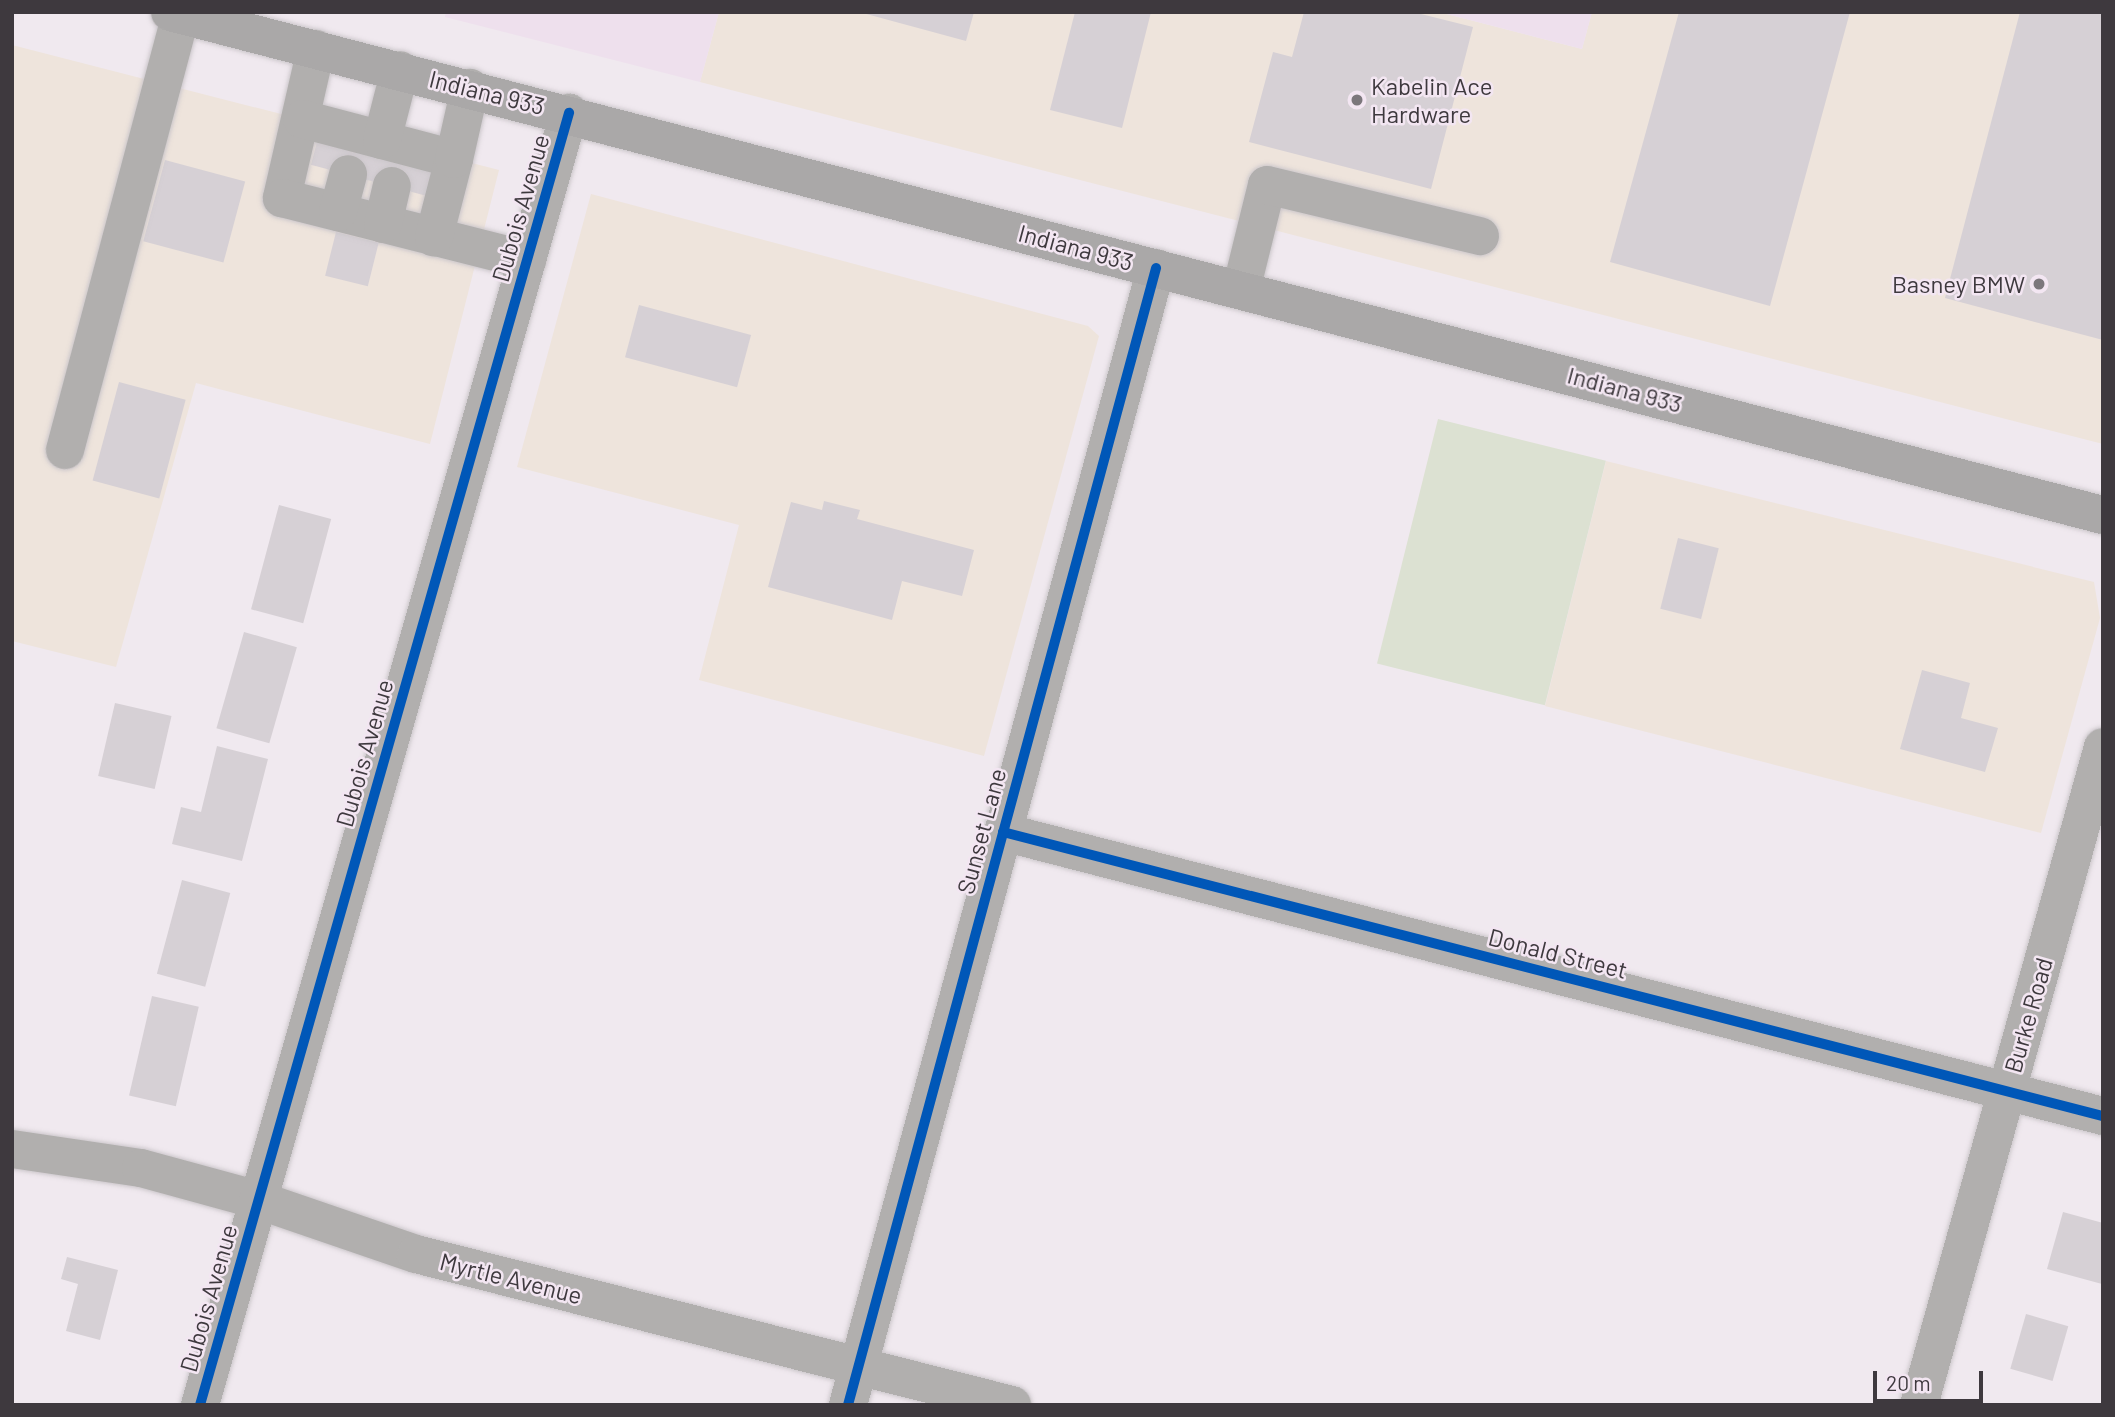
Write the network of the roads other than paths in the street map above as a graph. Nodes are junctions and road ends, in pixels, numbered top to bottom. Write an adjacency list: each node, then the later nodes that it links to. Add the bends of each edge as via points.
1 (175, 14): 2 (main road, Indiana 933); 16 (street)
2 (316, 49): 3 (main road, Indiana 933); 6 (street)
3 (400, 70): 4 (main road, Indiana 933); 7 (street)
4 (470, 88): 5 (main road, Indiana 933); 8 (street)
5 (569, 113): 13 (street, Dubois Avenue); 14 (main road, Indiana 933)
6 (302, 119): 7 (street); 9 (street, via 282,198)
7 (377, 153): 8 (street); 9 (street); 10 (street)
8 (454, 159): 12 (street)
9 (338, 212): 10 (street)
10 (383, 224): 12 (street)
11 (1480, 236): 15 (street, via 1267,185)
12 (433, 237): 13 (street)
13 (527, 260): 24 (street, Dubois Avenue)
14 (1156, 268): 15 (main road, Indiana 933); 20 (street, Sunset Lane)
15 (1241, 290): 17 (main road, Indiana 933)
16 (65, 450)
17 (2103, 515)
18 (2103, 747): 19 (street, Burke Road)
19 (2098, 785): 21 (street, Burke Road)
20 (1003, 832): 21 (street, Donald Street); 25 (street, Sunset Lane)
21 (2007, 1090): 22 (street, Donald Street); 29 (street, Burke Road)
22 (2103, 1116)
23 (12, 1149): 24 (street, Myrtle Avenue, via 141,1168)
24 (258, 1200): 25 (street, Myrtle Avenue, via 416,1254); 26 (street, Dubois Avenue)
25 (859, 1366): 27 (street, Sunset Lane); 28 (street, Myrtle Avenue)
26 (200, 1405)
27 (848, 1405)
28 (1012, 1405)
29 (1919, 1405)

